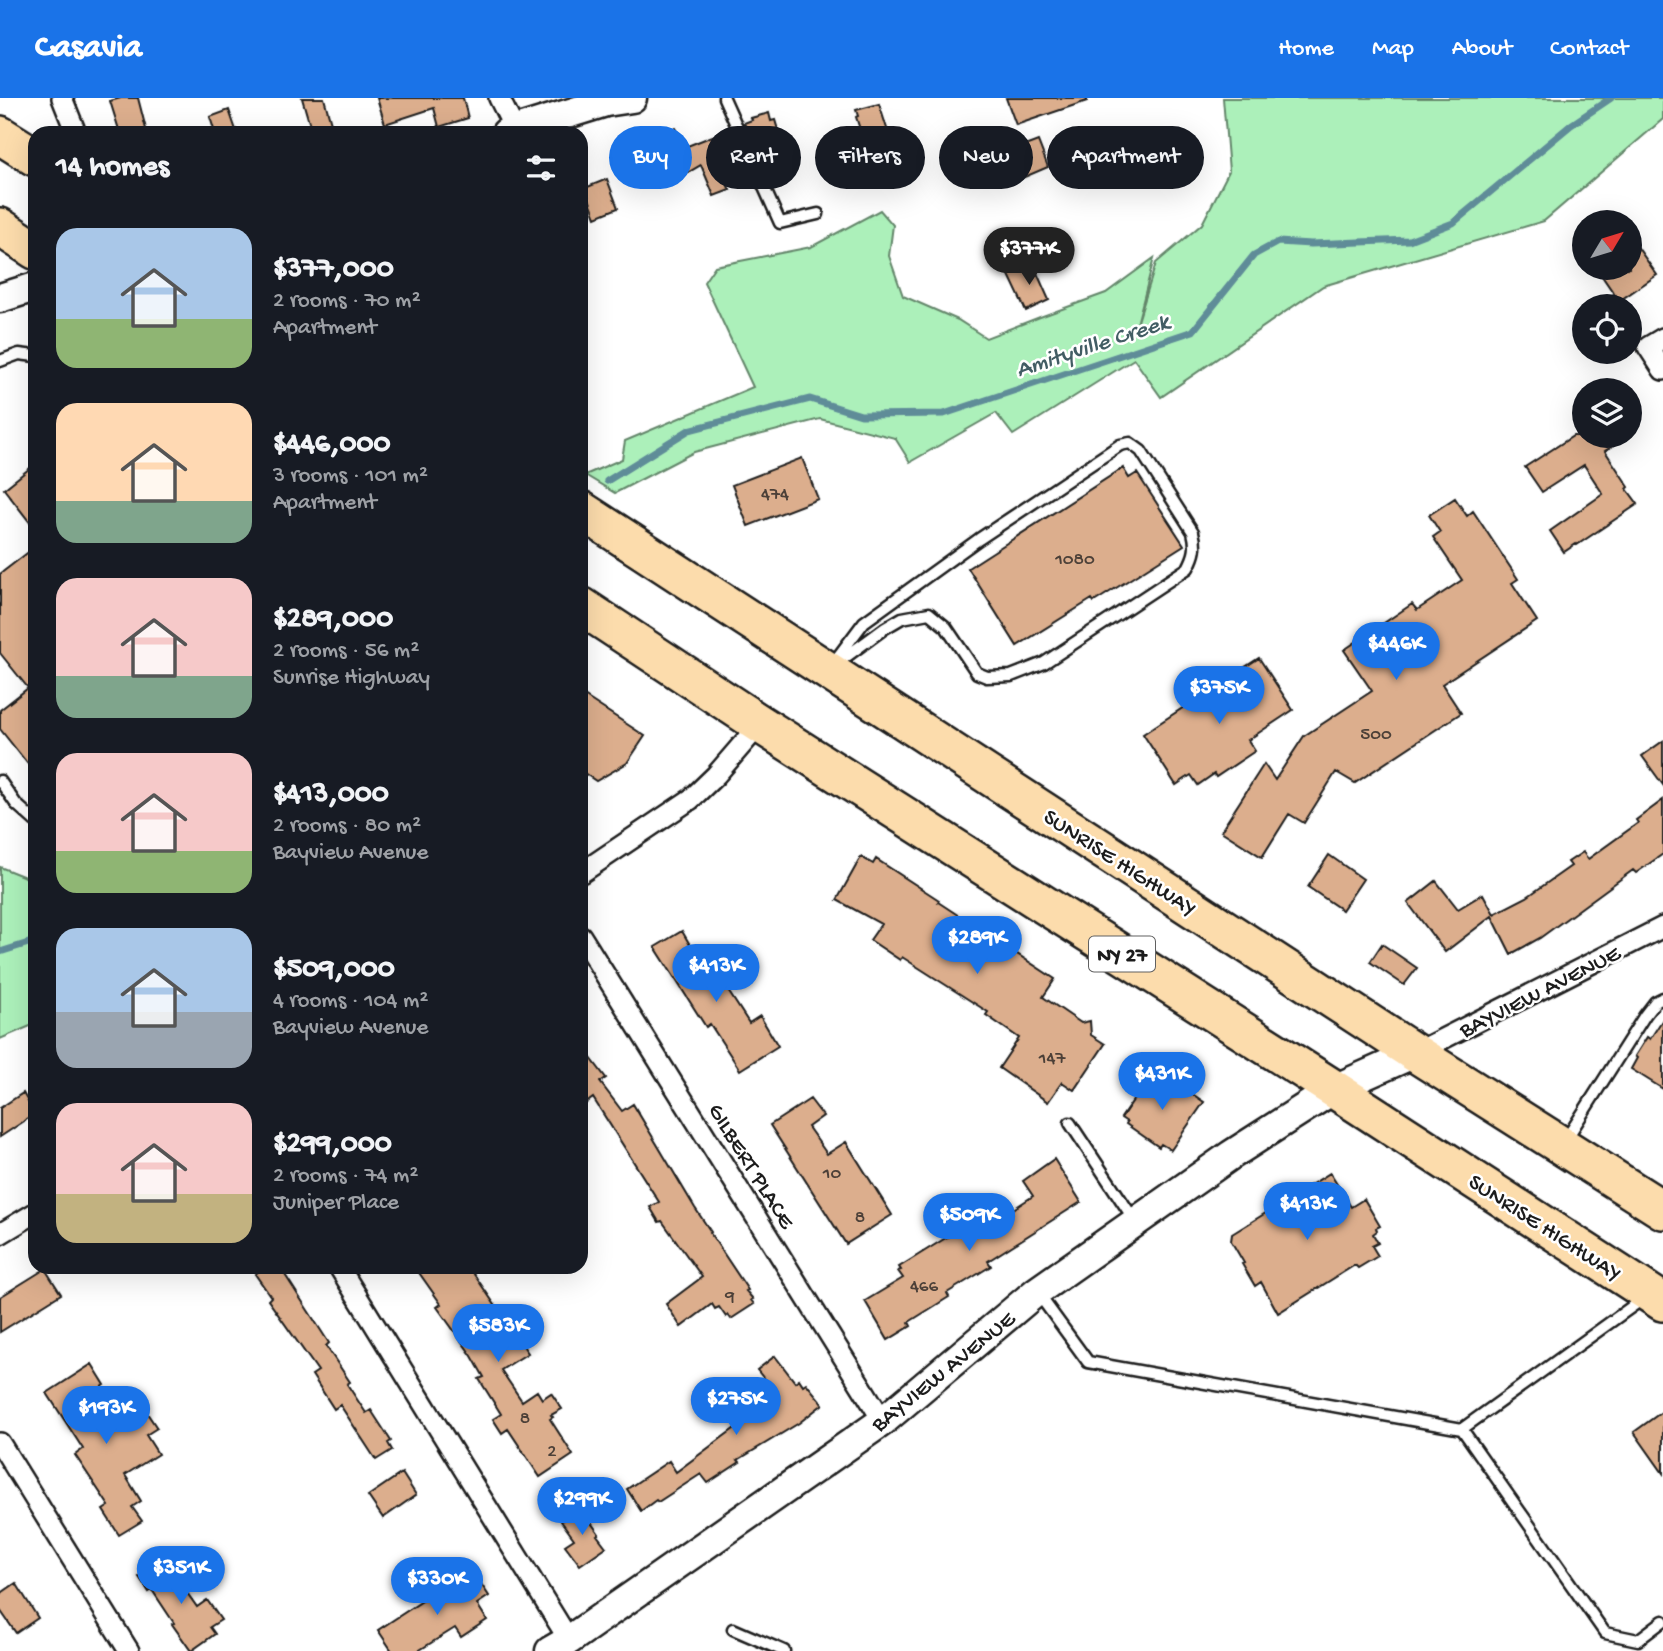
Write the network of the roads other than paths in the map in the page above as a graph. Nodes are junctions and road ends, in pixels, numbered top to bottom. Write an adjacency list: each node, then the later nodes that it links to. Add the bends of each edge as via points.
1 (62, 98): 5 (street)
2 (499, 98): 6 (street)
3 (632, 98): 7 (street)
4 (724, 98): 10 (lane, via 780,223)
5 (73, 126)
6 (509, 126)
7 (530, 126)
8 (0, 135): 9 (highway)
9 (28, 153)
10 (818, 214)
11 (0, 228): 12 (highway)
12 (28, 246)
13 (28, 289): 14 (street)
14 (0, 298)
15 (1663, 338): 18 (street, via 1648,346)
16 (28, 356): 17 (lane)
17 (0, 361)
18 (1663, 370)
19 (588, 515): 21 (highway, SUNRISE HIGHWAY)
20 (588, 611): 22 (highway, SUNRISE HIGHWAY / NY 27)
21 (828, 670): 21 (lane, via 902,618 929,613 946,627 976,673 1011,676 1044,663 1188,568 1196,544 1193,532 1141,451 1129,443 1121,445 864,622); 29 (highway, SUNRISE HIGHWAY)
22 (760, 724): 25 (street, via 691,799); 30 (highway, SUNRISE HIGHWAY / NY 27)
23 (0, 781): 24 (lane)
24 (28, 815)
25 (588, 868)
26 (1663, 928): 29 (street, BAYVIEW AVENUE)
27 (588, 947): 40 (street, GILBERT PLACE)
28 (1663, 998): 32 (lane, via 1645,1015)
29 (1415, 1053): 30 (street, BAYVIEW AVENUE); 32 (highway, SUNRISE HIGHWAY)
30 (1334, 1089): 35 (street, BAYVIEW AVENUE); 39 (highway, SUNRISE HIGHWAY / NY 27)
31 (1070, 1123): 35 (lane)
32 (1563, 1145): 33 (highway, SUNRISE HIGHWAY)
33 (1663, 1210)
34 (28, 1217): 36 (street)
35 (1136, 1222): 38 (street, BAYVIEW AVENUE)
36 (0, 1234)
37 (343, 1274): 45 (street)
38 (1036, 1292): 40 (street, BAYVIEW AVENUE); 41 (lane, via 1088,1362)
39 (1657, 1298): 41 (lane)
40 (883, 1420): 45 (street, BAYVIEW AVENUE)
41 (1462, 1429): 43 (lane, via 1605,1633 1638,1640)
42 (0, 1443): 46 (street)
43 (1663, 1621)
44 (733, 1629): 47 (lane)
45 (559, 1646)
46 (130, 1651)
47 (784, 1651)

